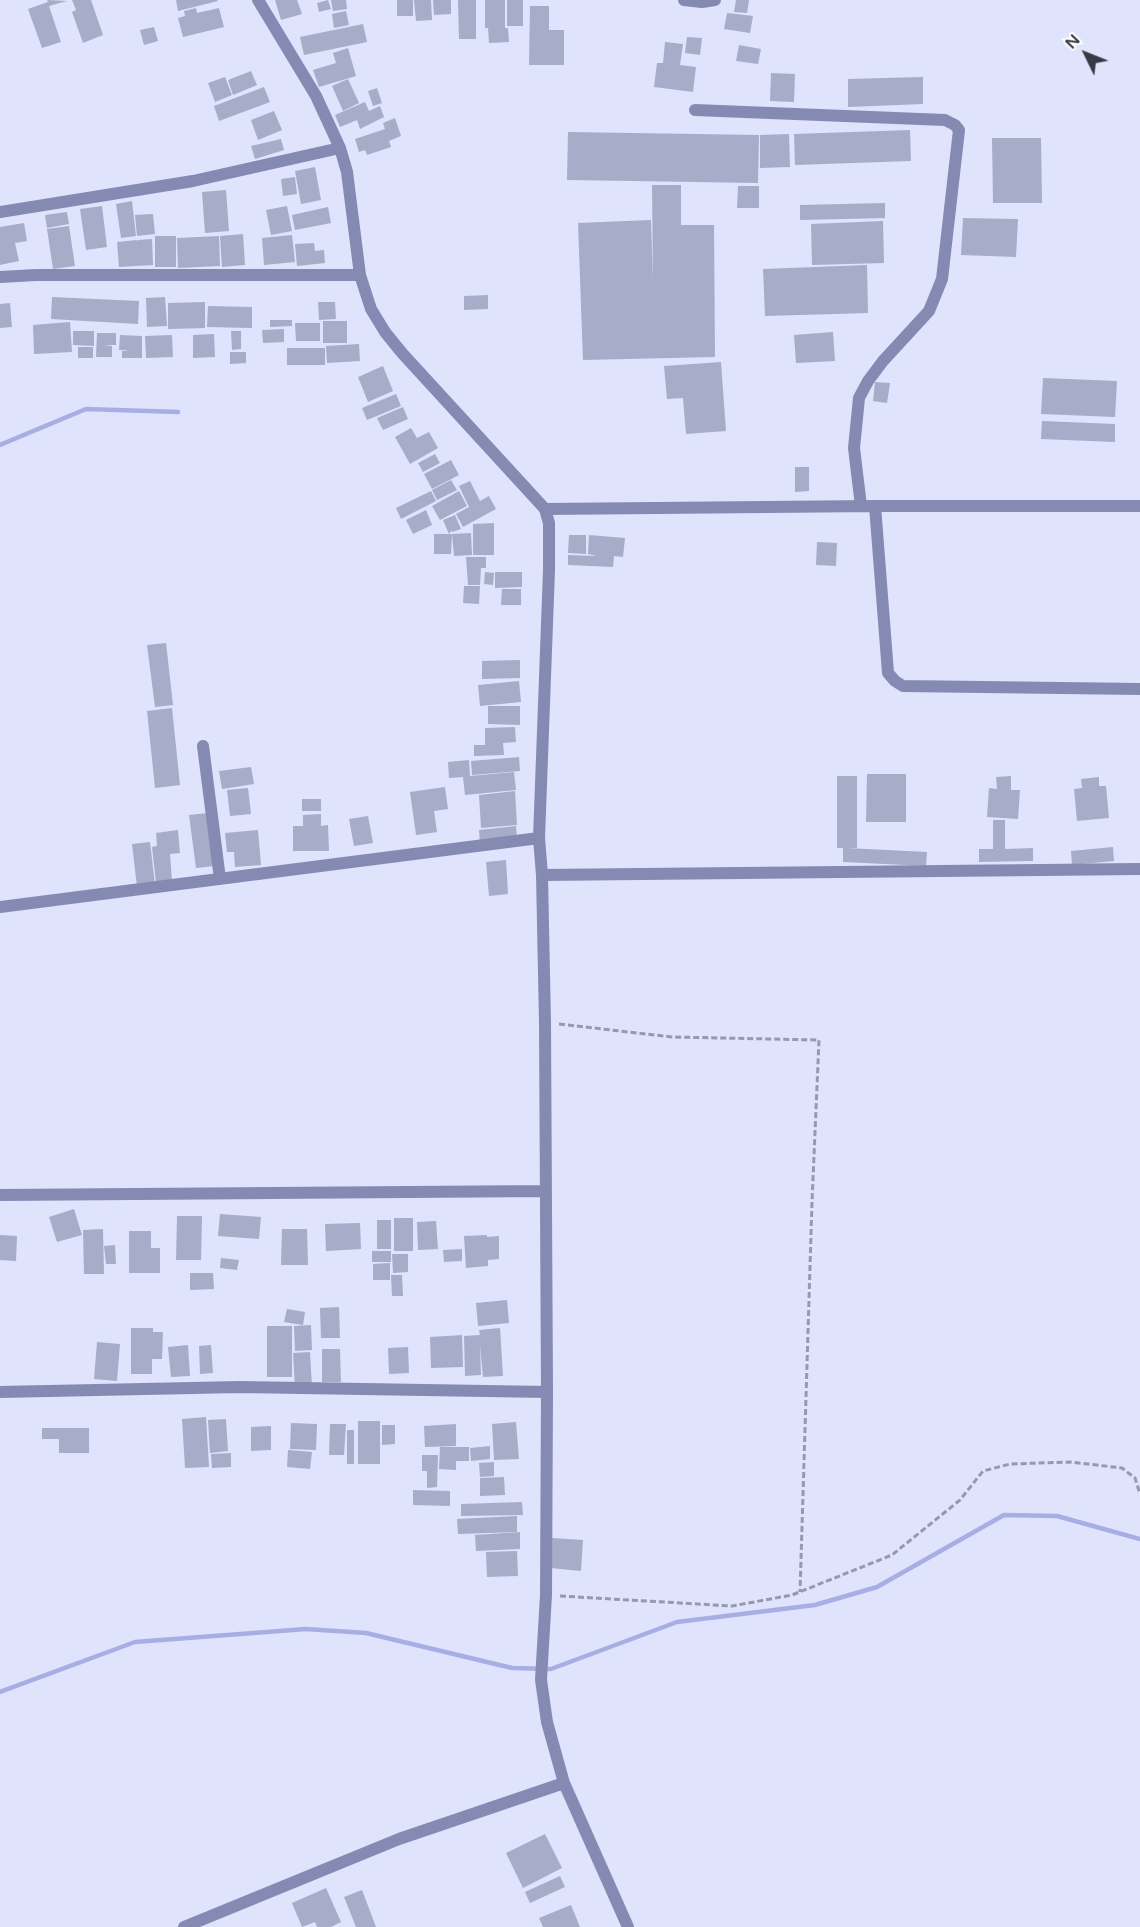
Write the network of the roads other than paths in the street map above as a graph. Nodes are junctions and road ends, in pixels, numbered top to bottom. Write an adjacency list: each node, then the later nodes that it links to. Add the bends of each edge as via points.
1 (258, 0): 5 (street, via 316,96)
2 (684, 0): 3 (street)
3 (715, 0)
4 (695, 110): 9 (street, via 945,120 959,130 942,279 929,310 883,362 859,398 854,448)
5 (340, 148): 6 (street, via 193,181); 7 (street, via 347,172)
6 (0, 212)
7 (360, 275): 8 (street); 12 (street, via 371,309 385,332)
8 (0, 277)
9 (861, 506): 10 (street); 12 (street)
10 (875, 506): 11 (street); 13 (street, via 888,674 895,681 903,686)
11 (1140, 506)
12 (545, 508): 15 (street, via 549,523 549,570)
13 (1140, 689)
14 (204, 746): 18 (street)
15 (539, 838): 17 (street); 18 (street)
16 (1140, 869): 17 (street)
17 (542, 875): 20 (street)
18 (220, 879): 19 (street)
19 (0, 907)
20 (545, 1191): 21 (street); 23 (street)
21 (0, 1195)
22 (0, 1392): 23 (street, via 240,1387)
23 (547, 1392): 24 (street, via 546,1595 541,1680 547,1722)
24 (564, 1783): 25 (street, via 399,1839); 26 (street)
25 (184, 1927)
26 (628, 1927)

